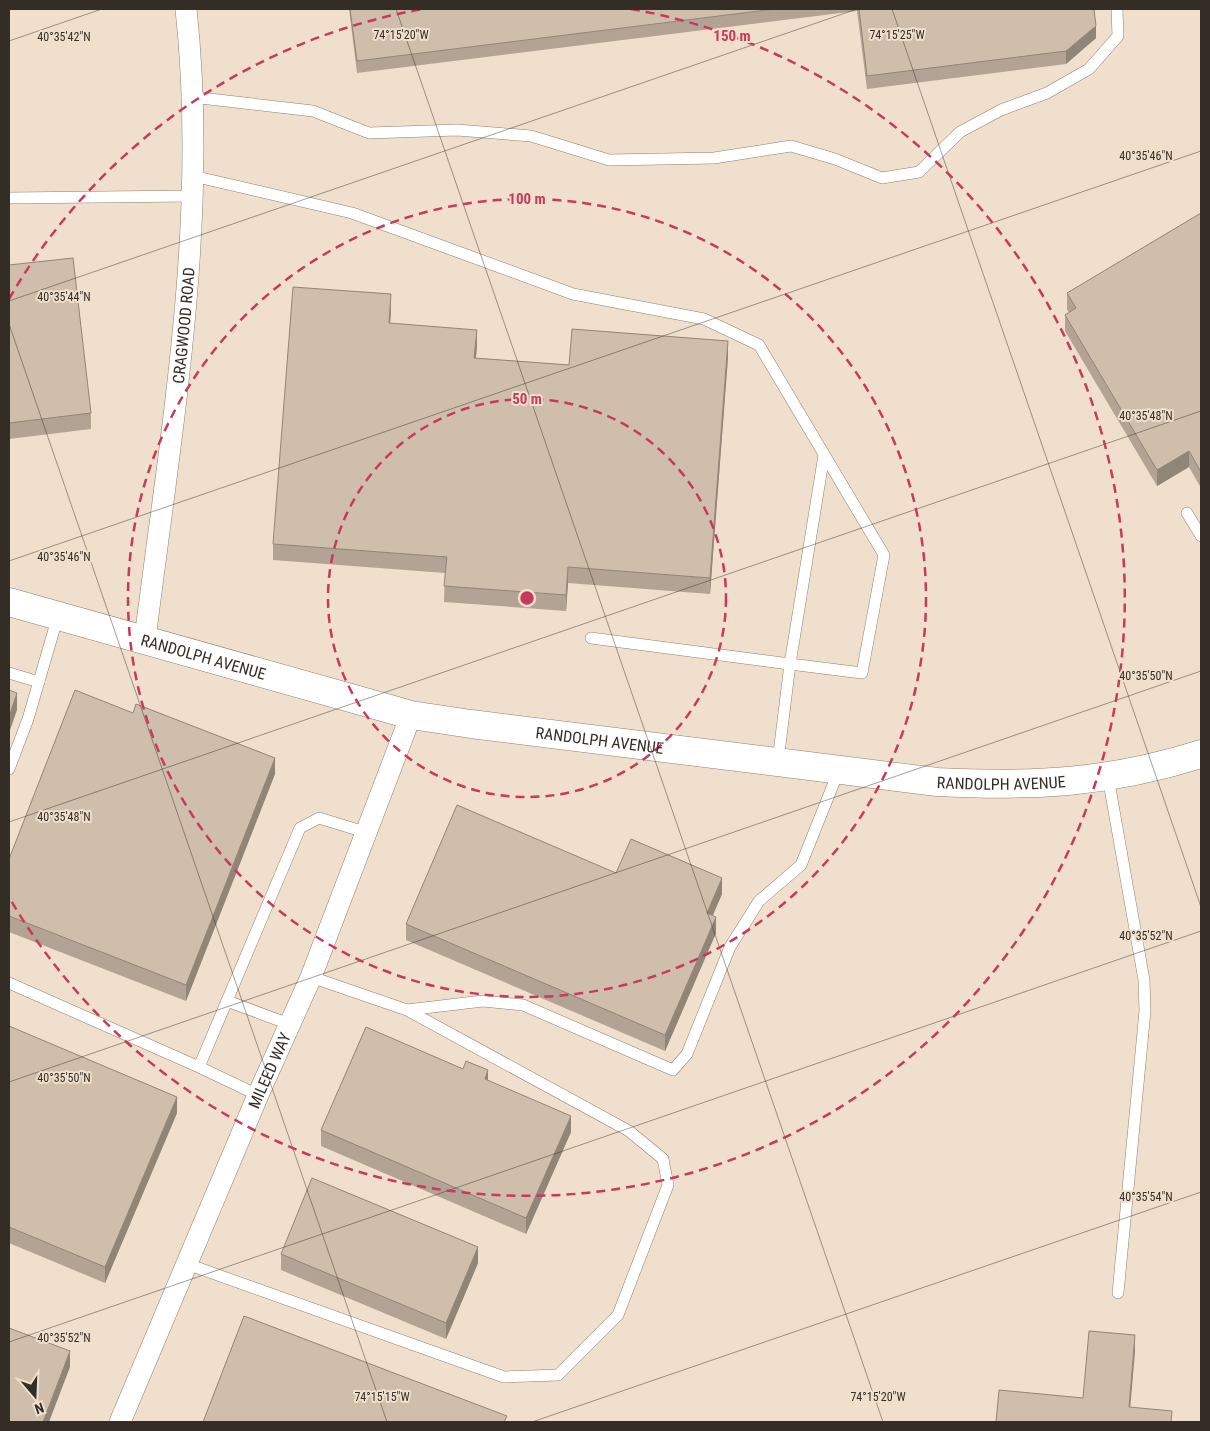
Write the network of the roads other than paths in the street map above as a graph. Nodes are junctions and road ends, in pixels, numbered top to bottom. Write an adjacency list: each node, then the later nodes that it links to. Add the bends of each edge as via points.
1 (186, 9): 3 (street, CRAGWOOD ROAD)
2 (1116, 9): 3 (lane, via 1118,36 1089,69 1047,93 1001,110 960,132 919,172 882,178 791,146 714,158 609,160 531,136 457,130 369,133 313,111)
3 (192, 96): 4 (street, CRAGWOOD ROAD)
4 (193, 186): 5 (lane); 6 (lane, via 352,213 572,294 704,319 759,345); 12 (street, CRAGWOOD ROAD, via 189,279)
5 (9, 198)
6 (824, 455): 13 (lane); 13 (lane, via 884,555 862,673)
7 (1186, 513): 8 (lane)
8 (1201, 536)
9 (9, 602): 10 (main road, RANDOLPH AVENUE)
10 (58, 616): 12 (main road, RANDOLPH AVENUE); 15 (lane)
11 (591, 638): 13 (lane)
12 (145, 639): 16 (main road, RANDOLPH AVENUE)
13 (790, 664): 18 (lane)
14 (9, 673): 15 (lane)
15 (39, 682): 19 (lane)
16 (411, 714): 18 (main road, RANDOLPH AVENUE); 22 (street, MILEED WAY)
17 (1201, 754): 21 (main road, RANDOLPH AVENUE)
18 (778, 761): 20 (main road, RANDOLPH AVENUE)
19 (9, 769)
20 (839, 770): 21 (main road, RANDOLPH AVENUE, via 937,782 994,785 1051,784); 26 (lane, via 801,865 759,901 730,947 687,1054 673,1070 523,1005 483,1001)
21 (1108, 777): 31 (lane, via 1144,980 1145,1011)
22 (368, 833): 23 (street, MILEED WAY); 25 (lane, via 319,818 300,828)
23 (311, 978): 26 (lane); 27 (street, MILEED WAY)
24 (9, 983): 28 (lane)
25 (227, 1002): 27 (lane); 28 (lane)
26 (407, 1010): 30 (lane, via 629,1131 663,1159 668,1185 618,1315 558,1375 504,1377)
27 (289, 1024): 29 (street, MILEED WAY)
28 (199, 1067): 29 (lane)
29 (258, 1095): 30 (street, MILEED WAY)
30 (187, 1264): 32 (street, MILEED WAY)
31 (1118, 1293)
32 (120, 1422)

